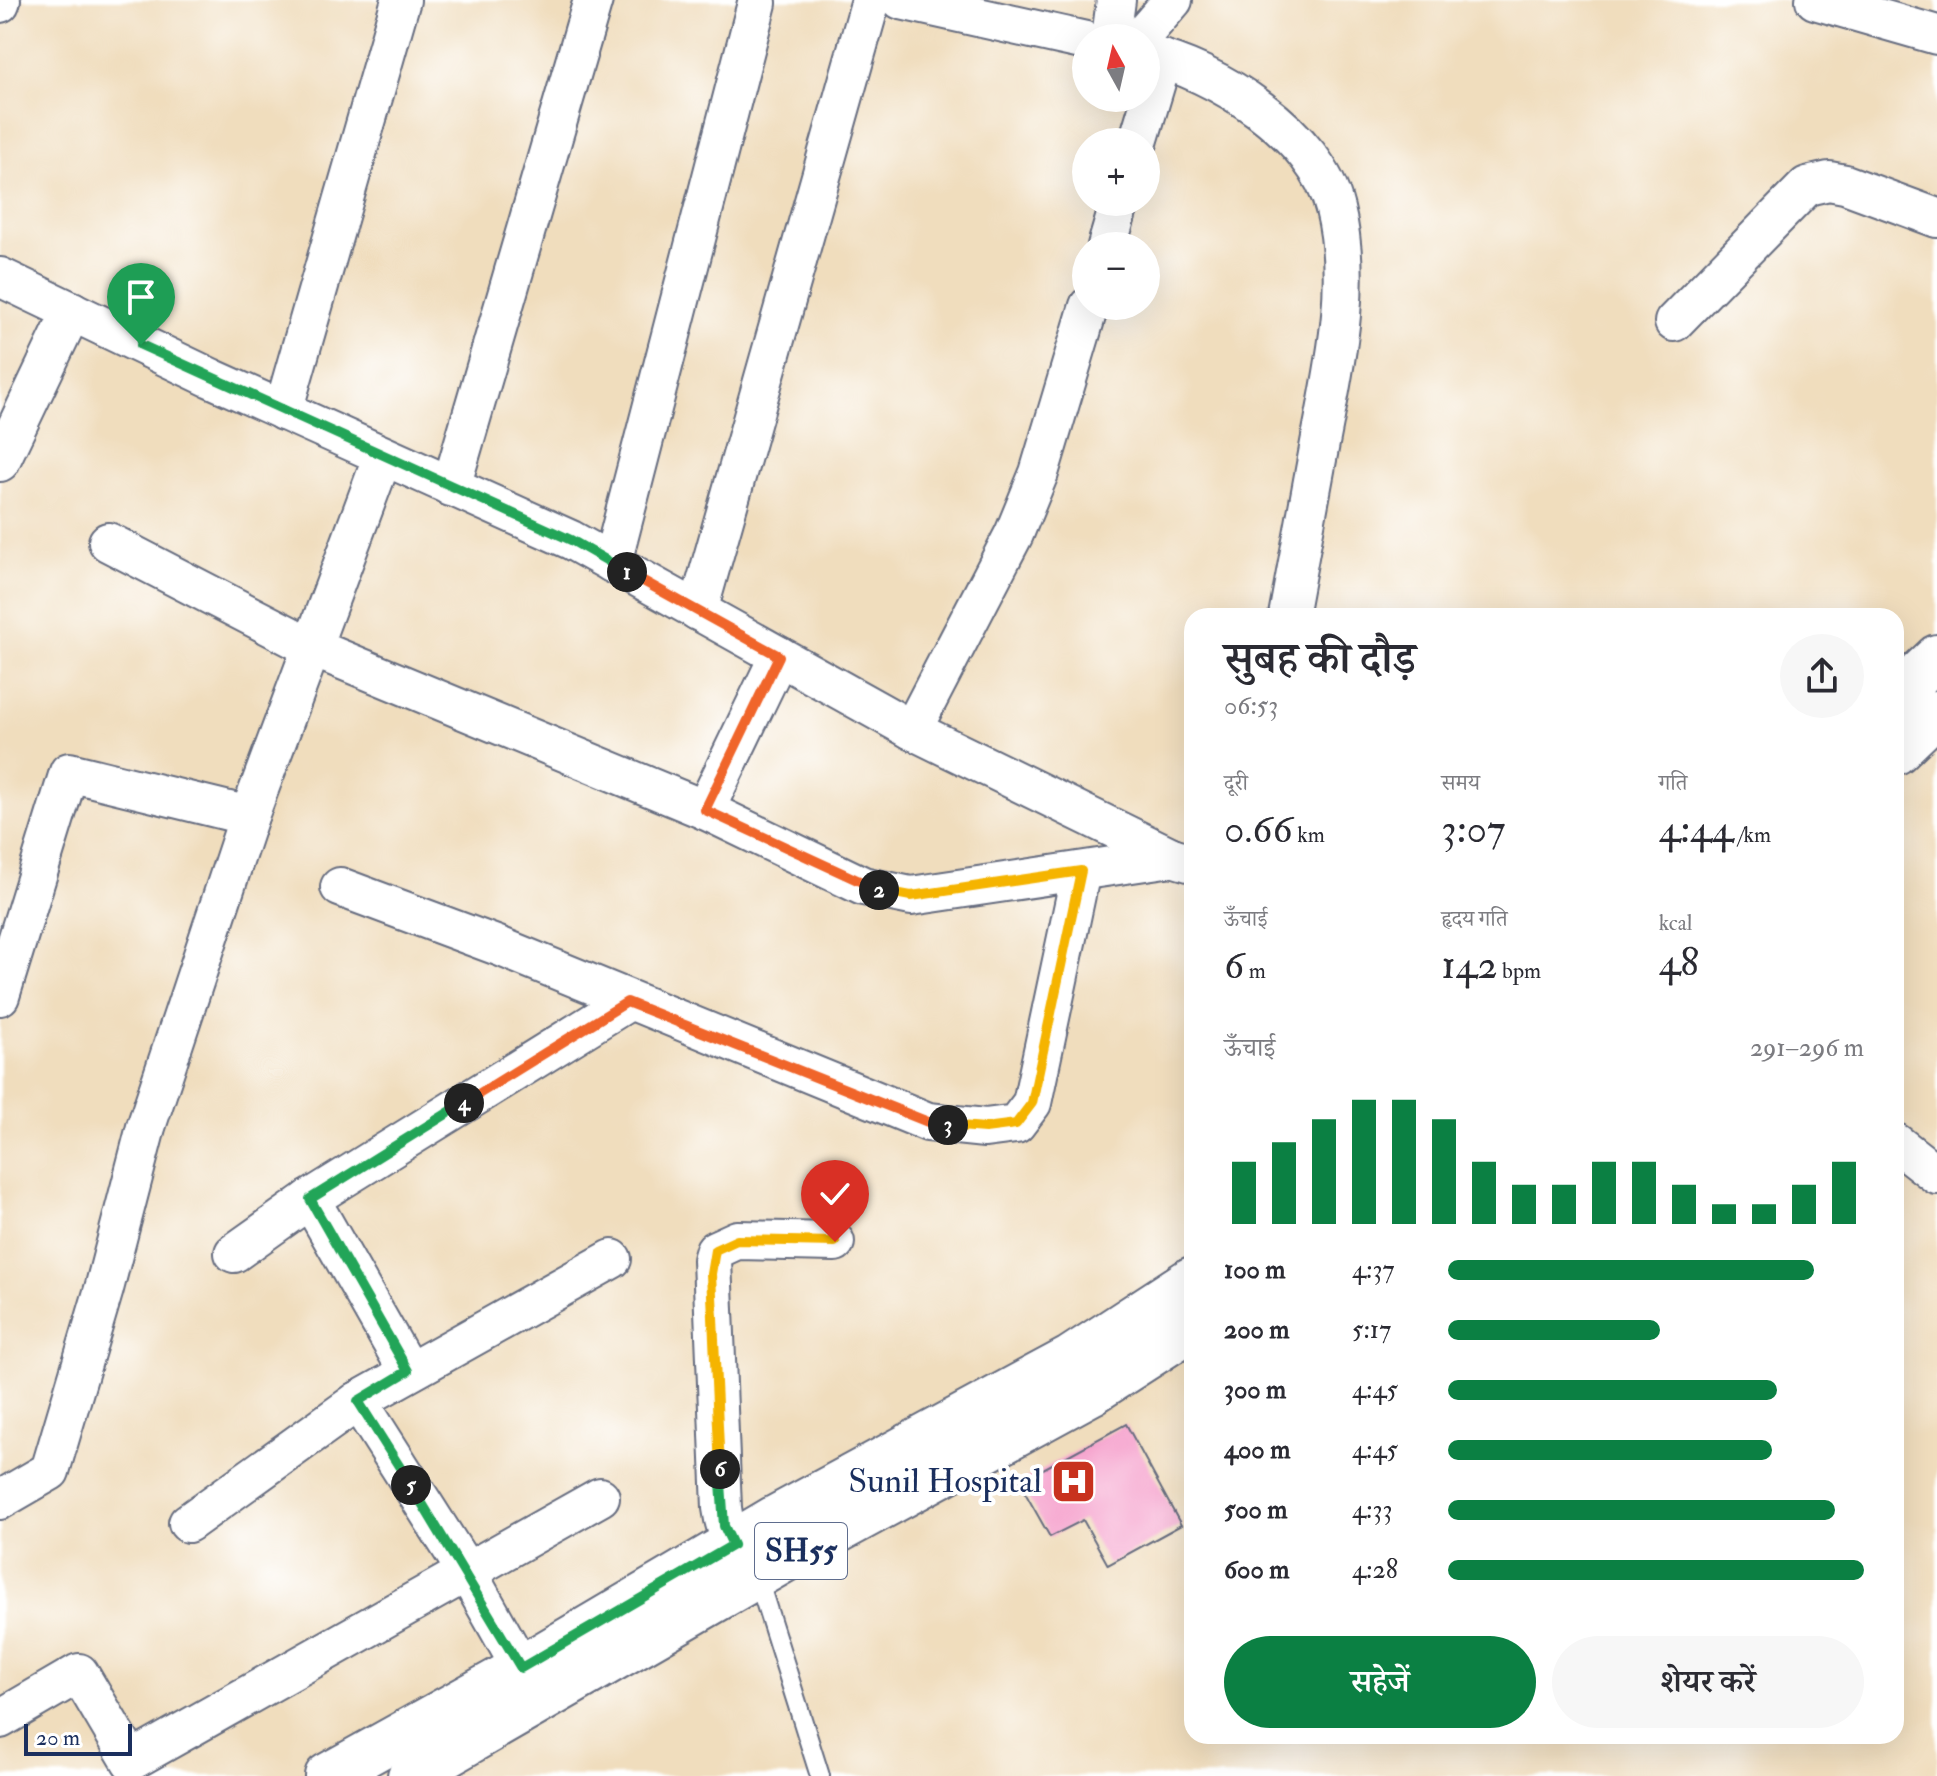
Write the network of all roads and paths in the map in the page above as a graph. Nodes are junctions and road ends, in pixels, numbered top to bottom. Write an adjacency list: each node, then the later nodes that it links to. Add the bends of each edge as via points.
1 (401, 0): 20 (street)
2 (593, 0): 23 (street)
3 (871, 0): 27 (street)
4 (901, 0): 13 (street)
5 (1116, 0): 10 (street)
6 (1173, 0): 11 (street)
7 (1815, 0): 9 (street)
8 (757, 3): 25 (street)
9 (1877, 9): 12 (street)
10 (1113, 24)
11 (1160, 27)
12 (1937, 35)
13 (1072, 38)
14 (1160, 55): 26 (street, via 1237,92 1277,123 1316,169 1334,205 1341,240 1335,364)
15 (1937, 218): 19 (street, via 1845,184 1807,186)
16 (0, 277): 17 (street)
17 (72, 311): 20 (street); 22 (street)
18 (1085, 320): 33 (street, via 1039,473 1014,534)
19 (1674, 322)
20 (283, 411): 21 (street)
21 (383, 456): 23 (street); 28 (street)
22 (0, 462)
23 (451, 487): 25 (street)
24 (108, 542): 28 (street)
25 (612, 563): 27 (street)
26 (1289, 608)
27 (698, 611): 29 (street)
28 (311, 647): 35 (street); 36 (street)
29 (779, 656): 33 (street); 35 (street)
30 (1937, 657): 31 (main road)
31 (1904, 688)
32 (1937, 713): 34 (main road)
33 (912, 730): 37 (street)
34 (1904, 744)
35 (705, 810): 38 (street, via 886,893 911,896)
36 (249, 816): 40 (street, via 69,772); 53 (street, via 146,1127 50,1471)
37 (1182, 860): 38 (street)
38 (1081, 871): 41 (street, via 1032,1103 1016,1124 985,1128 928,1122)
39 (340, 887): 41 (street, via 501,947)
40 (0, 996)
41 (627, 1002): 44 (street)
42 (1904, 1149): 43 (street)
43 (1937, 1175)
44 (310, 1199): 46 (street); 50 (street)
45 (835, 1242): 55 (street, via 737,1240 715,1250 711,1274 722,1508 724,1526)
46 (234, 1253)
47 (612, 1259): 50 (street)
48 (1184, 1284): 55 (main road, SH55)
49 (1184, 1333): 55 (main road, SH55, via 1091,1393)
50 (408, 1371): 51 (street)
51 (358, 1401): 54 (street); 56 (street)
52 (600, 1497): 56 (street)
53 (0, 1500)
54 (188, 1523)
55 (745, 1560): 57 (main road, SH55); 60 (main road, SH55); 61 (lane)
56 (468, 1574): 57 (street); 58 (street, via 131,1761 79,1673)
57 (521, 1668): 59 (main road, SH55)
58 (0, 1719)
59 (327, 1776)
60 (410, 1776)
61 (820, 1776)

